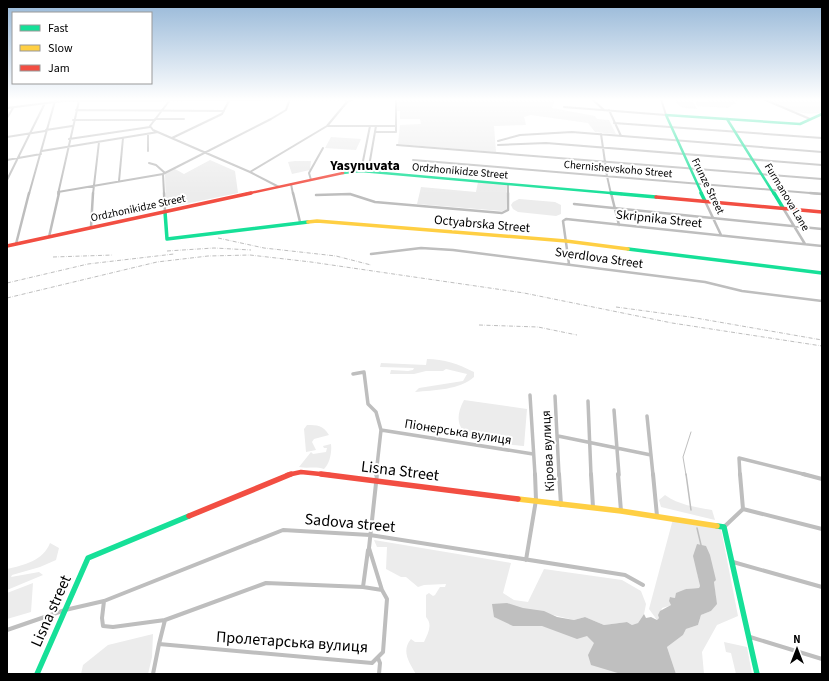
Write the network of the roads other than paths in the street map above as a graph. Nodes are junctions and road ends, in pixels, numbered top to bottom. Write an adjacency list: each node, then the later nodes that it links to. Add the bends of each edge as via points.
1 (31, 131): 17 (street)
2 (46, 131): 17 (street); 35 (street)
3 (71, 131): 25 (street)
4 (120, 131): 25 (street)
5 (155, 131): 15 (street)
6 (187, 131): 23 (street)
7 (247, 131): 38 (street)
8 (319, 131): 50 (street)
9 (369, 131): 49 (street)
10 (396, 131): 16 (street)
11 (618, 131): 21 (street)
12 (673, 131): 26 (main road, Frunze Street)
13 (731, 131): 14 (street)
14 (735, 131): 24 (street); 31 (main road, Furmanova Lane)
15 (159, 132): 18 (street); 23 (street)
16 (375, 132): 51 (street)
17 (29, 134): 20 (street); 41 (street)
18 (148, 134): 22 (street); 36 (street)
19 (601, 134): 21 (street); 27 (street, via 522,134); 33 (street)
20 (7, 136)
21 (621, 136): 26 (street)
22 (123, 138): 28 (street); 57 (street)
23 (172, 138): 38 (street)
24 (822, 138)
25 (69, 139): 32 (street)
26 (677, 140): 31 (street); 39 (main road, Frunze Street)
27 (498, 141)
28 (99, 142): 32 (street); 62 (street)
29 (397, 144): 45 (street)
30 (498, 145): 33 (street, via 546,143)
31 (744, 145): 37 (street); 44 (main road, Furmanova Lane)
32 (68, 147): 35 (street); 65 (street)
33 (603, 147): 39 (street); 45 (street)
34 (323, 148): 58 (street, via 309,173)
35 (42, 151): 40 (street)
36 (148, 151)
37 (822, 152)
38 (206, 153): 50 (street); 52 (street)
39 (683, 153): 44 (street); 48 (main road, Frunze Street)
40 (40, 154): 41 (street); 84 (street)
41 (17, 158): 42 (street); 56 (street)
42 (7, 160)
43 (413, 160): 54 (street, Chernishevskoho Street)
44 (754, 160): 47 (street); 53 (main road, Furmanova Lane)
45 (604, 161): 48 (street); 54 (street)
46 (149, 163): 52 (street, via 156,165)
47 (822, 165)
48 (689, 168): 53 (street); 61 (main road, Frunze Street)
49 (361, 171): 51 (main road, Ordzhonikidze Street); 58 (main road, Ordzhonikidze Street)
50 (250, 172): 63 (street)
51 (368, 172): 60 (main road, Ordzhonikidze Street)
52 (164, 173): 57 (street); 73 (street)
53 (763, 174): 55 (street); 64 (main road, Furmanova Lane)
54 (607, 176): 61 (street, Chernishevskoho Street); 66 (street)
55 (822, 179)
56 (7, 180)
57 (118, 180): 62 (street)
58 (311, 180): 59 (main road, Ordzhonikidze Street)
59 (291, 184): 63 (main road, Ordzhonikidze Street); 76 (street)
60 (508, 184): 66 (main road, Ordzhonikidze Street); 68 (street, via 508,210 502,213 375,202 350,194)
61 (697, 184): 64 (street, Chernishevskoho Street); 69 (main road, Frunze Street)
62 (93, 185): 65 (street); 78 (street)
63 (279, 187): 73 (main road, Ordzhonikidze Street)
64 (772, 190): 67 (street, Chernishevskoho Street); 72 (main road, Furmanova Lane)
65 (58, 192): 82 (street)
66 (611, 193): 69 (main road, Ordzhonikidze Street); 71 (street)
67 (822, 194)
68 (316, 195)
69 (706, 201): 72 (main road, Ordzhonikidze Street); 75 (street, Frunze Street)
70 (574, 204): 71 (street)
71 (614, 207): 75 (street); 77 (street)
72 (783, 208): 74 (main road, Ordzhonikidze Street); 79 (street, Furmanova Lane)
73 (165, 212): 76 (main road, Octyabrska Street, via 167,239); 78 (main road, Ordzhonikidze Street)
74 (822, 212)
75 (714, 218): 79 (street); 81 (street, Frunze Street)
76 (300, 222): 83 (main road, Octyabrska Street, via 317,221)
77 (619, 225): 81 (street, Skripnika Street); 83 (street, Skripnika Street, via 565,220 563,221)
78 (91, 227): 82 (main road, Ordzhonikidze Street)
79 (794, 227): 80 (street); 85 (street, Furmanova Lane)
80 (822, 229)
81 (721, 235): 85 (street, Skripnika Street)
82 (49, 237): 84 (main road, Ordzhonikidze Street)
83 (566, 241): 89 (street); 90 (main road, Octyabrska Street)
84 (16, 244): 86 (main road, Ordzhonikidze Street)
85 (805, 244): 87 (street, Skripnika Street)
86 (7, 246)
87 (822, 246)
88 (372, 254): 89 (street, Sverdlova Street, via 429,248)
89 (569, 264): 91 (street, Sverdlova Street)
90 (822, 273)
91 (822, 301)
92 (353, 374): 98 (street, Пролетарська вулиця, via 364,372 368,404 376,412)
93 (530, 395): 102 (street)
94 (556, 396): 99 (street, Кірова вулиця)
95 (588, 401): 100 (street)
96 (614, 410): 101 (street)
97 (647, 416): 103 (street)
98 (381, 430): 102 (street, Піонерська вулиця); 105 (street, Пролетарська вулиця)
99 (558, 436): 100 (street); 107 (street, Кірова вулиця)
100 (590, 442): 101 (street); 108 (street)
101 (617, 448): 103 (street); 110 (street)
102 (533, 454): 106 (street)
103 (651, 455): 111 (street)
104 (822, 479): 109 (street, via 739,458)
105 (376, 480): 106 (main road, Lisna Street); 114 (street, Пролетарська вулиця); 123 (main road, Lisna street, via 301,472 195,513 88,558)
106 (536, 500): 107 (main road, Lisna Street); 116 (street)
107 (561, 505): 108 (main road, Lisna Street)
108 (593, 507): 110 (main road, Lisna Street)
109 (743, 509): 112 (street); 113 (street)
110 (621, 511): 111 (main road, Lisna Street)
111 (657, 516): 112 (main road, Lisna Street)
112 (724, 527): 117 (main road)
113 (822, 529)
114 (370, 535): 115 (street, Пролетарська вулиця); 116 (street, Sadova street); 122 (street, Sadova street, via 283,530)
115 (369, 548): 119 (street); 121 (street, Пролетарська вулиця)
116 (526, 560): 118 (street, Sadova street, via 625,576)
117 (733, 562): 120 (street); 126 (main road)
118 (643, 585)
119 (364, 587): 121 (street); 124 (street, via 266,583)
120 (822, 587)
121 (382, 590): 128 (street, Пролетарська вулиця, via 387,599 383,652)
122 (104, 602): 123 (street, Sadova street); 124 (street, via 103,626)
123 (65, 610): 125 (street, Sadova street); 130 (main road, Lisna street)
124 (165, 620): 127 (street)
125 (7, 630)
126 (750, 637): 129 (street); 133 (main road)
127 (159, 644): 128 (street, Пролетарська вулиця, via 372,663); 131 (street)
128 (378, 658): 132 (street)
129 (822, 659)
130 (37, 674)
131 (153, 674)
132 (379, 674)
133 (758, 674)

